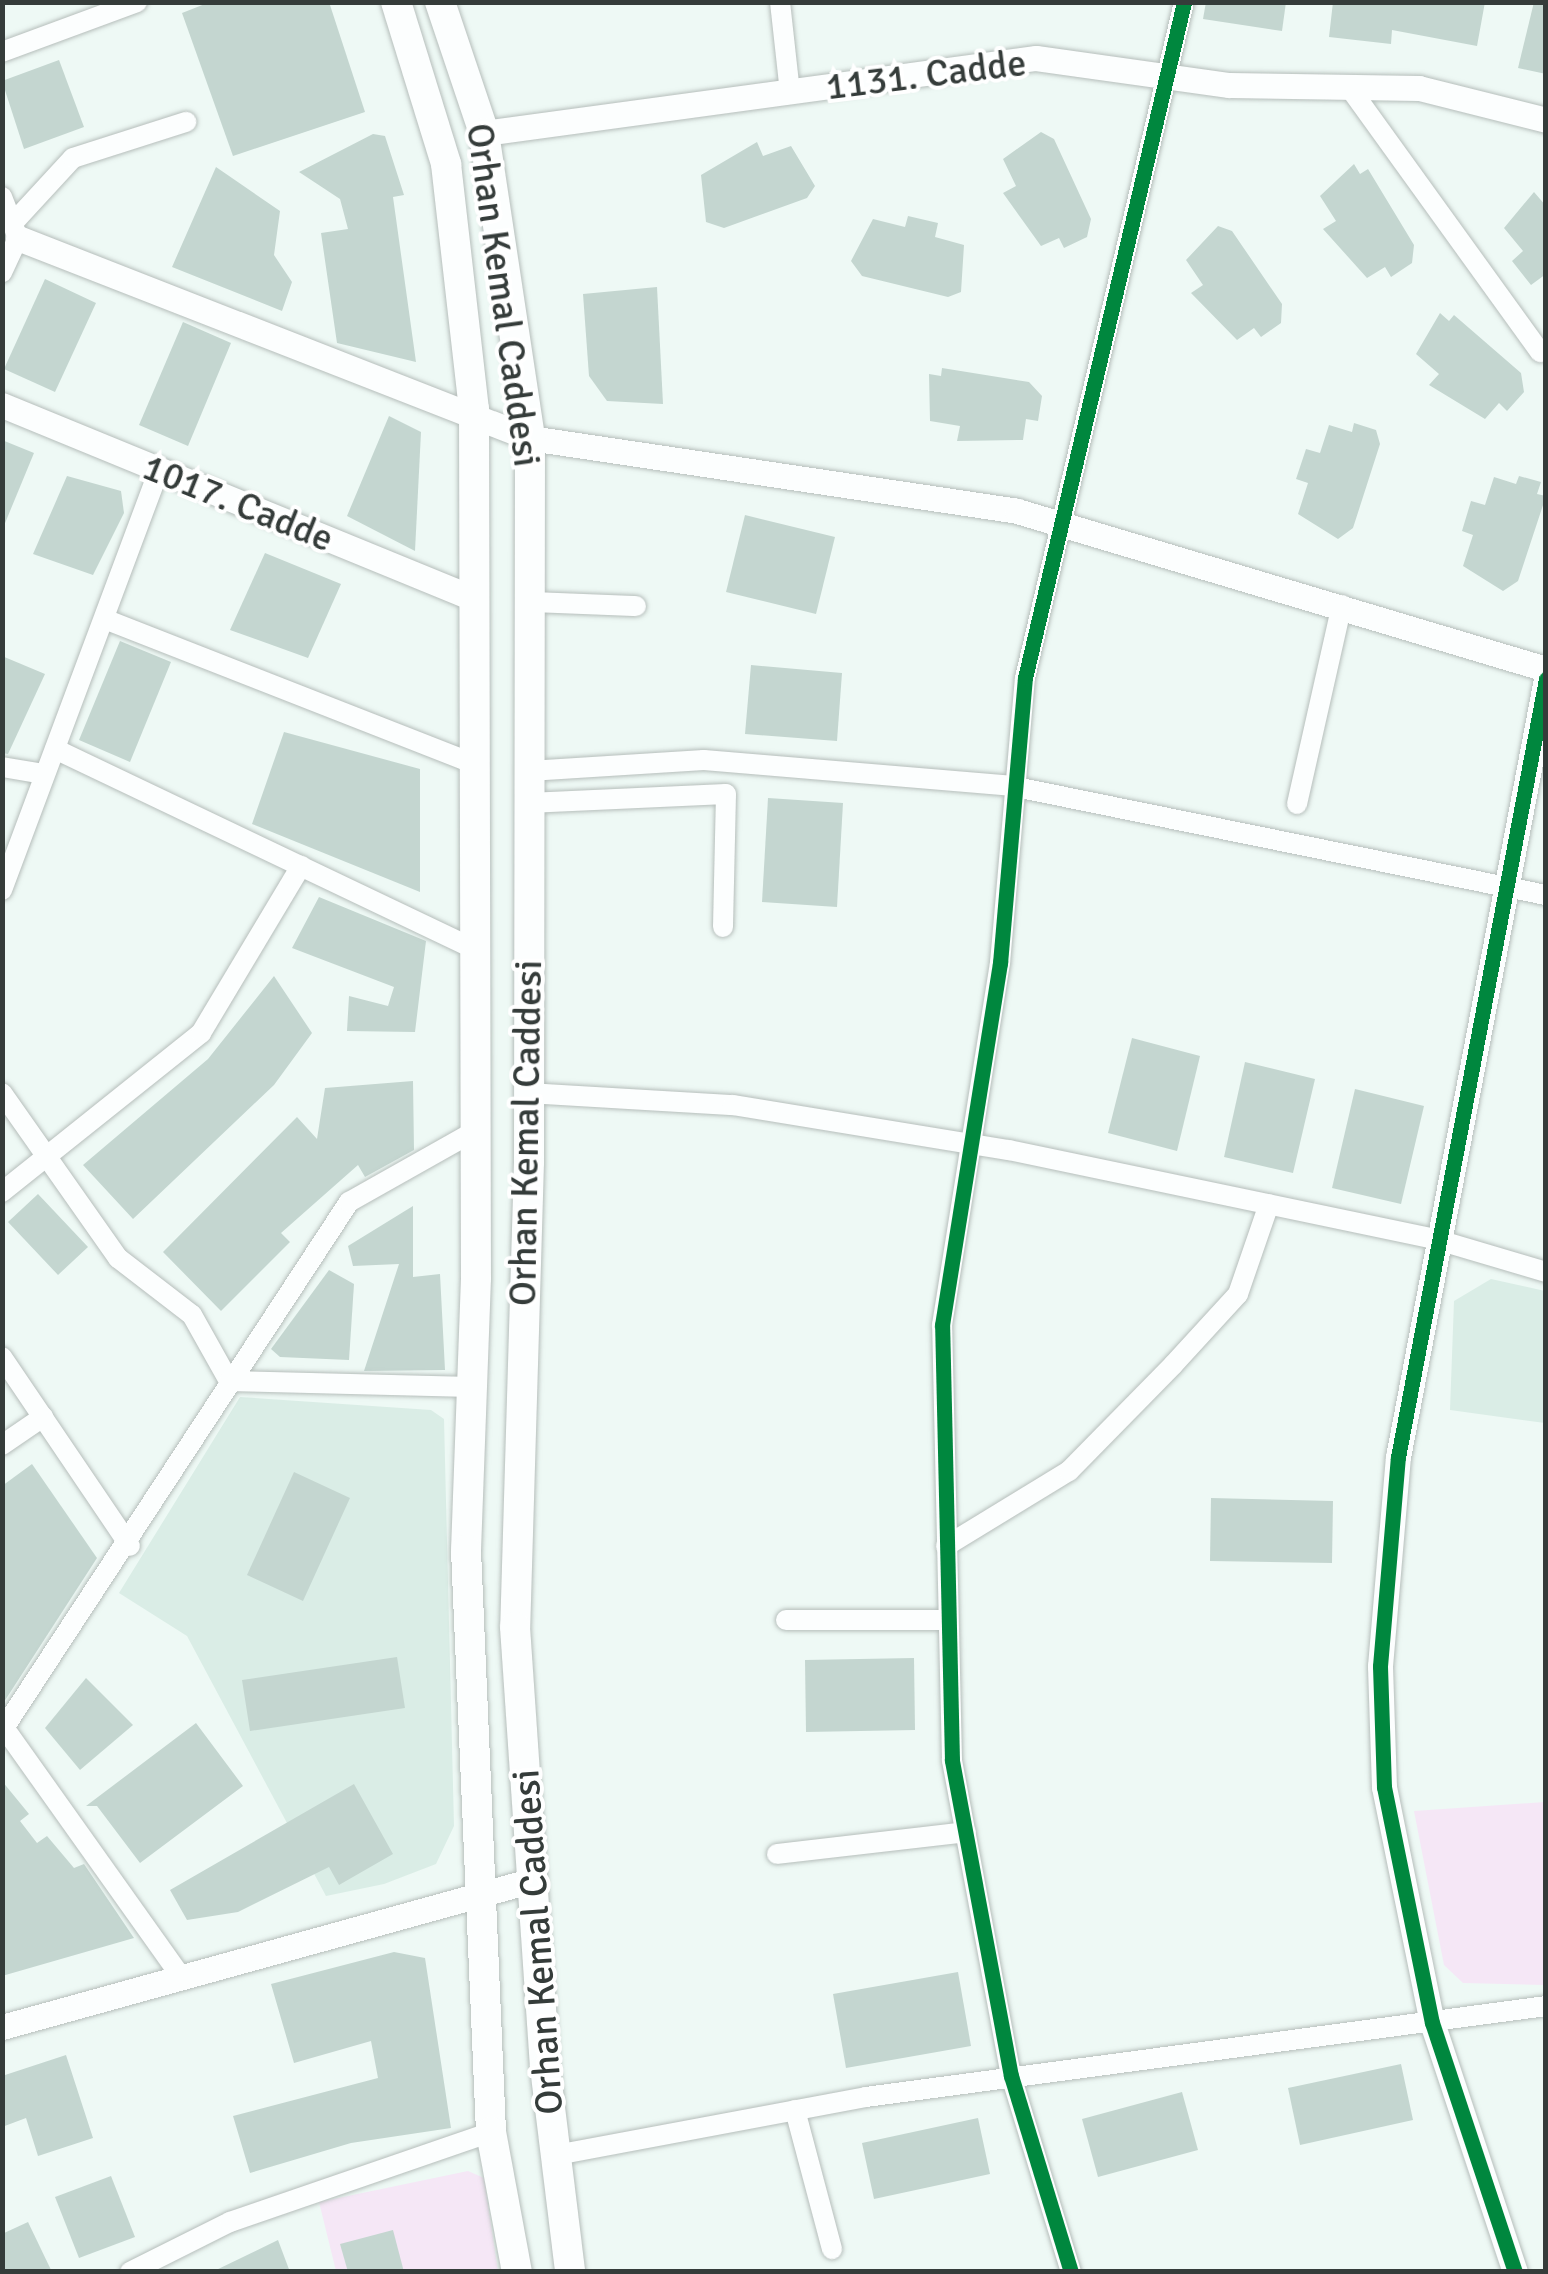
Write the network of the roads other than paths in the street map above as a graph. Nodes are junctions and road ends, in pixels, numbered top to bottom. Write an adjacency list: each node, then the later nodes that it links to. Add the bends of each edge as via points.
1 (137, 2): 6 (street)
2 (396, 2): 19 (main road, Orhan Kemal Caddesi, via 446,164)
3 (440, 2): 13 (main road, Orhan Kemal Caddesi)
4 (780, 2): 10 (street)
5 (1184, 2): 8 (street)
6 (91, 10): 7 (street)
7 (2, 52)
8 (1170, 77): 9 (street, 1131. Cadde); 10 (street, 1131. Cadde, via 1036,58); 22 (street)
9 (1349, 87): 11 (street, 1131. Cadde, via 1419,88); 17 (street)
10 (790, 92): 13 (street, 1131. Cadde)
11 (1546, 120)
12 (186, 122): 15 (street, via 73,158)
13 (484, 133): 20 (main road, Orhan Kemal Caddesi)
14 (2, 196): 15 (street)
15 (15, 231): 16 (street); 19 (street)
16 (2, 273)
17 (1540, 352)
18 (2, 404): 21 (street, 1017. Cadde)
19 (474, 409): 20 (street); 23 (main road, Orhan Kemal Caddesi)
20 (530, 438): 22 (street, via 784,469); 24 (main road, Orhan Kemal Caddesi)
21 (159, 471): 23 (street, 1017. Cadde); 27 (street)
22 (1060, 524): 25 (street); 35 (street)
23 (475, 599): 31 (main road, Orhan Kemal Caddesi)
24 (530, 602): 26 (street); 33 (main road, Orhan Kemal Caddesi)
25 (1342, 605): 28 (street); 37 (street)
26 (636, 606)
27 (108, 620): 30 (street); 31 (street)
28 (1546, 668)
29 (1546, 679): 39 (street)
30 (54, 750): 34 (street); 38 (street)
31 (474, 764): 43 (main road, Orhan Kemal Caddesi)
32 (2, 767): 34 (street)
33 (529, 771): 35 (street, via 704,760); 36 (main road, Orhan Kemal Caddesi)
34 (44, 774): 40 (street)
35 (1011, 786): 39 (street); 47 (street, via 1000,963)
36 (528, 803): 42 (street, via 726,794); 45 (main road, Orhan Kemal Caddesi)
37 (1297, 804)
38 (301, 866): 43 (street); 48 (street, via 202,1033)
39 (1502, 884): 41 (street); 51 (street)
40 (2, 890)
41 (1546, 895)
42 (723, 927)
43 (474, 949): 46 (main road, Orhan Kemal Caddesi)
44 (2, 1093): 48 (street)
45 (529, 1093): 47 (street, via 734,1105); 65 (main road, Orhan Kemal Caddesi, via 515,1628)
46 (475, 1130): 54 (street, via 349,1202); 55 (main road, Orhan Kemal Caddesi)
47 (971, 1144): 50 (street); 59 (street, via 942,1325)
48 (48, 1157): 49 (street); 54 (street, via 118,1258 192,1315)
49 (2, 1192)
50 (1269, 1204): 51 (street); 59 (street, via 1238,1294 1172,1364 1069,1471)
51 (1438, 1240): 52 (street); 69 (street, via 1398,1457 1380,1666 1384,1787)
52 (1546, 1272)
53 (2, 1357): 56 (street)
54 (230, 1382): 55 (street); 58 (street)
55 (472, 1387): 66 (main road, Orhan Kemal Caddesi, via 466,1550)
56 (43, 1417): 57 (street); 58 (street)
57 (2, 1445)
58 (130, 1546): 62 (street)
59 (946, 1546): 61 (street)
60 (786, 1620): 61 (street)
61 (947, 1620): 63 (street, via 952,1760)
62 (4, 1730): 67 (street)
63 (966, 1832): 64 (street); 71 (street)
64 (776, 1854)
65 (532, 1880): 66 (street); 74 (main road, Orhan Kemal Caddesi)
66 (477, 1888): 67 (street); 73 (main road, Orhan Kemal Caddesi)
67 (182, 1978): 70 (street)
68 (1546, 2006): 69 (street)
69 (1432, 2022): 71 (street); 80 (street)
70 (2, 2027)
71 (1011, 2076): 72 (street); 79 (street)
72 (795, 2110): 74 (street); 75 (street)
73 (491, 2132): 76 (street, via 230,2222); 77 (main road, Orhan Kemal Caddesi)
74 (556, 2154): 78 (main road, Orhan Kemal Caddesi)
75 (832, 2250)
76 (130, 2272)
77 (517, 2272)
78 (570, 2272)
79 (1071, 2272)
80 (1515, 2272)

